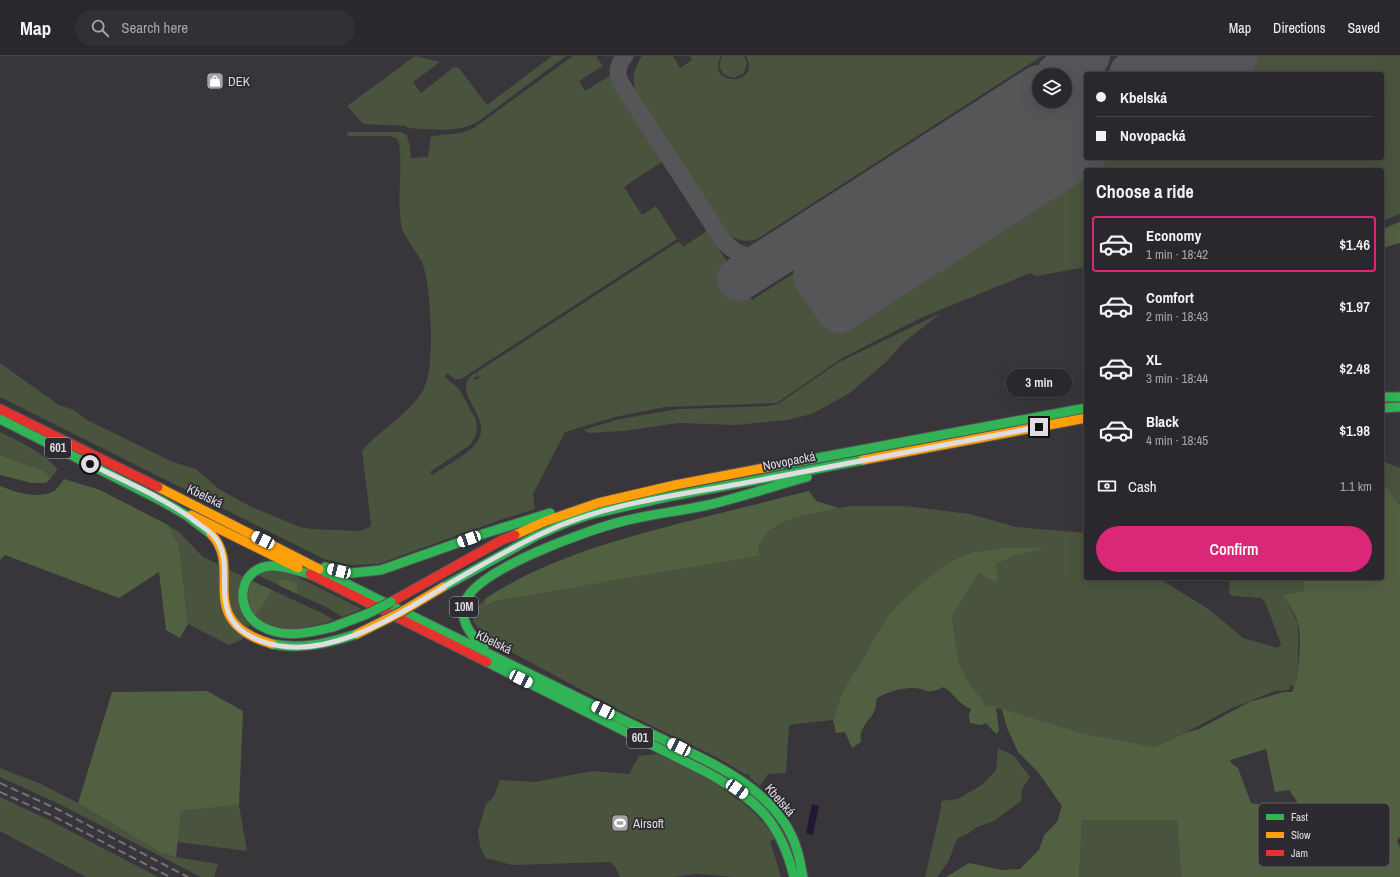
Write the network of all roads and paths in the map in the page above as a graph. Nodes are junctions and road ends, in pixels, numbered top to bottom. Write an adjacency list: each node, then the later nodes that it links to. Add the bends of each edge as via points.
1 (1384, 397): 2 (main road)
2 (1400, 397)
3 (1084, 408): 10 (main road, Novopacká, via 682,484)
4 (1384, 408): 5 (main road)
5 (1400, 408)
6 (0, 409): 12 (main road, Kbelská / 601)
7 (1084, 418): 9 (main road, Novopacká / 10M)
8 (0, 419): 11 (main road, Kbelská / 601)
9 (870, 459): 11 (main road, Novopacká / 10M, bridge, via 605,511 555,528 503,553 379,624 331,642 312,646 277,646 243,631 229,613 224,600 225,568 222,552 214,536); 14 (main road, 10M, via 706,505 613,524 557,543 515,563 474,590 466,601 464,610 465,623 474,638)
10 (615, 499): 12 (main road, via 564,508 374,572 339,571); 13 (main road, bridge, via 533,526 476,553 367,614 333,627 306,634 287,634 267,629 253,621 246,613 242,604 243,590 248,578 258,569 279,566)
11 (174, 506): 13 (main road, Kbelská / 601)
12 (302, 559): 14 (main road, Kbelská / 601, via 353,587)
13 (315, 576): 15 (main road, Kbelská / 601, via 737,789 756,804 776,829 787,850)
14 (506, 662): 16 (main road, Kbelská / 601, via 658,737 750,786 779,814 792,836 800,857)
15 (794, 877)
16 (803, 877)

